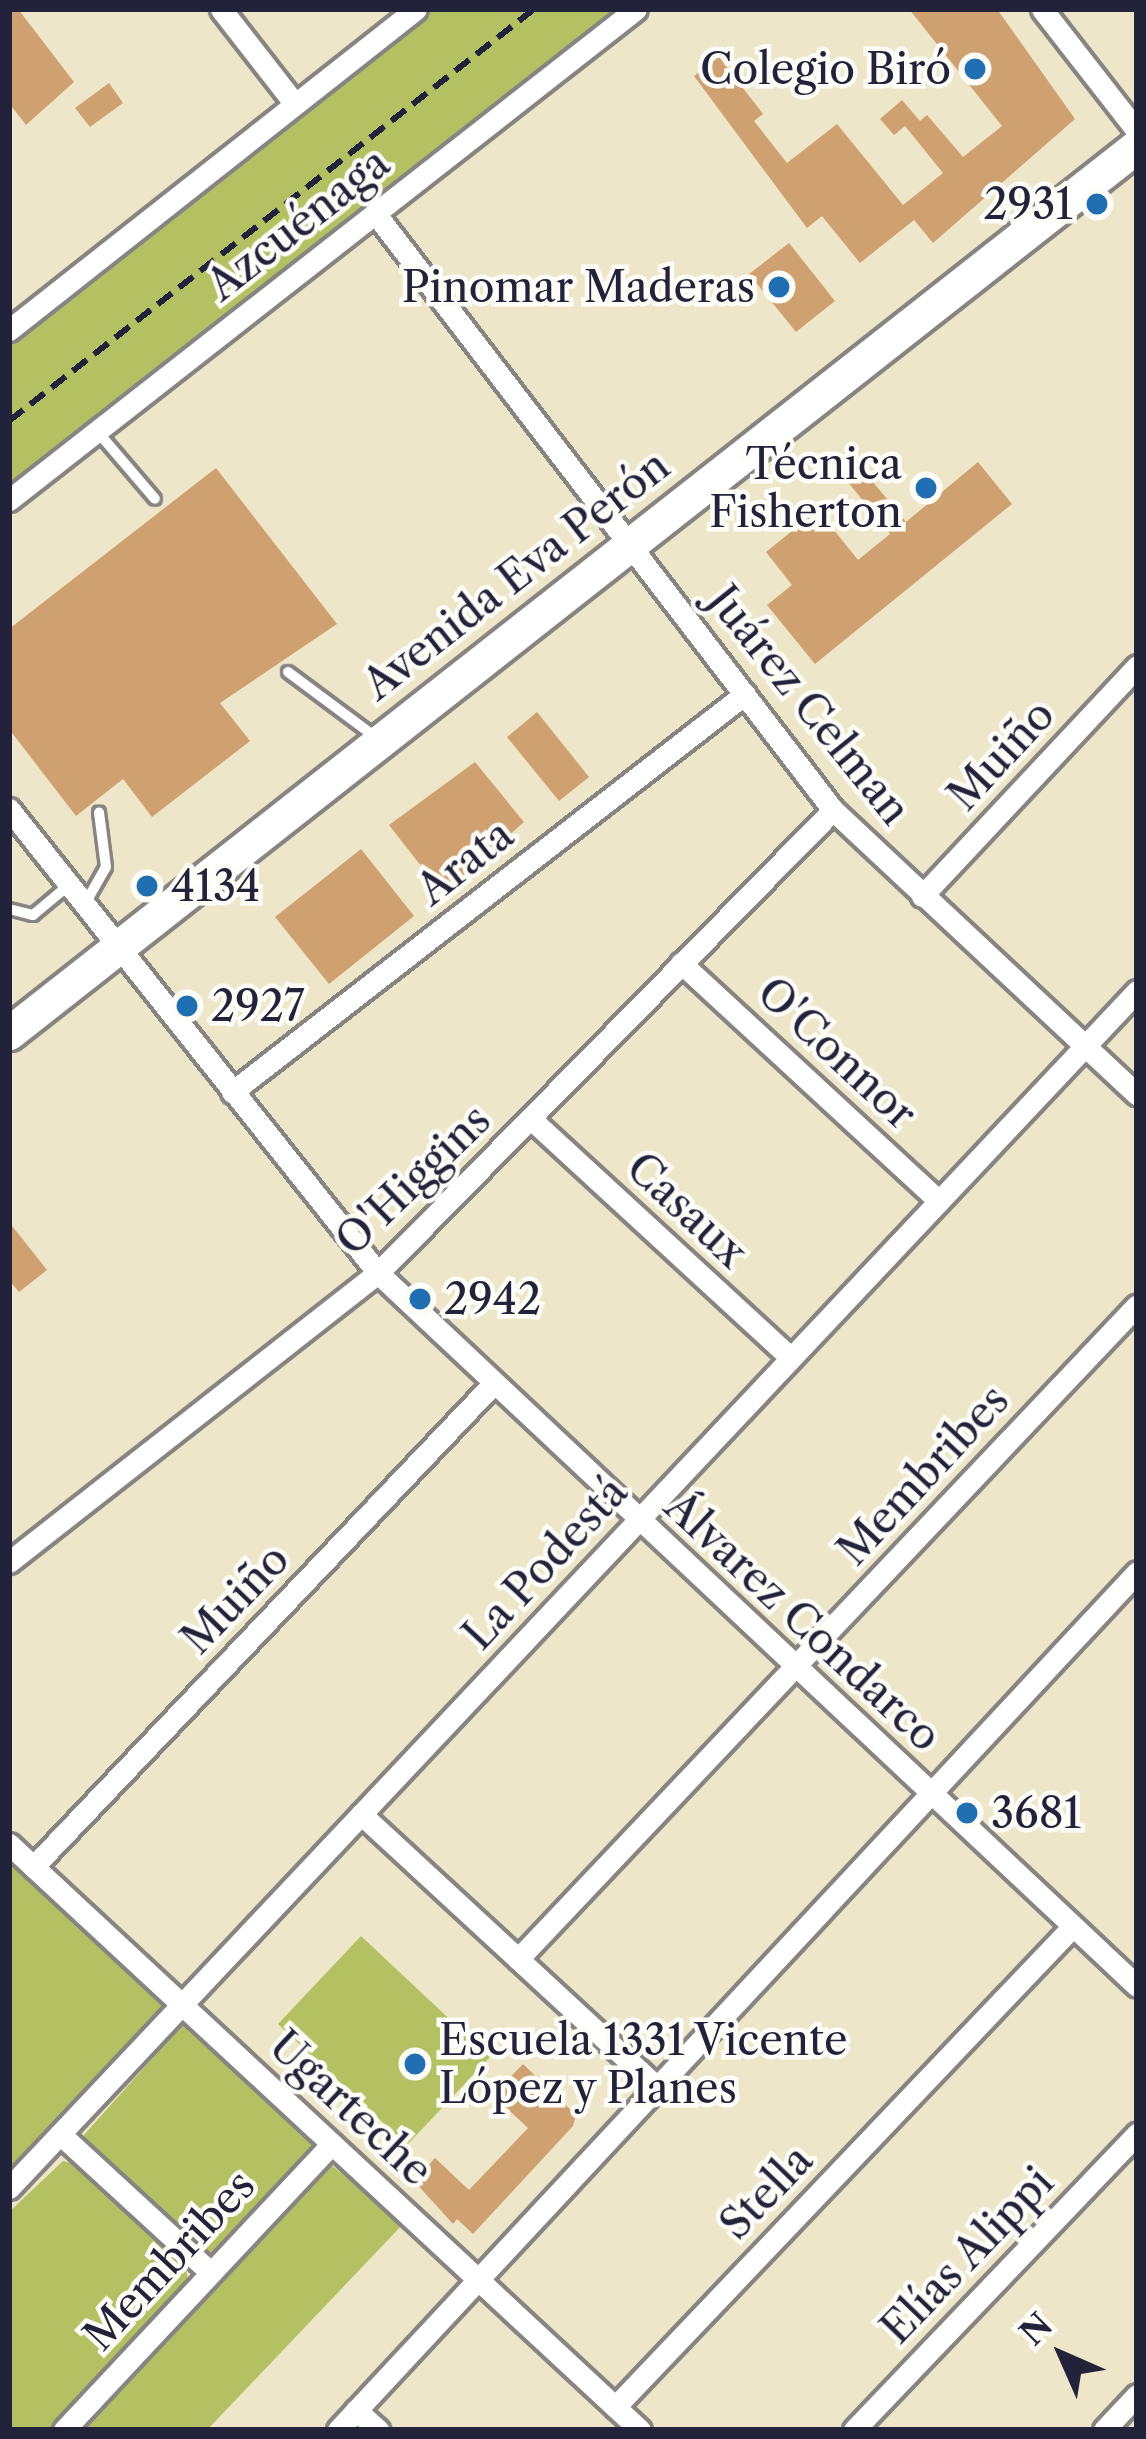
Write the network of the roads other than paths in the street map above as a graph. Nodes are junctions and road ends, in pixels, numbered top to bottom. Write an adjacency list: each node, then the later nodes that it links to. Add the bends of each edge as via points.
1 (220, 9): 5 (street)
2 (416, 9): 5 (street)
3 (635, 9): 8 (street, Azcuénaga)
4 (1042, 9): 6 (street)
5 (295, 104): 9 (street)
6 (1137, 131)
7 (1137, 146): 13 (main road, Avenida Eva Perón)
8 (375, 213): 10 (street, Azcuénaga); 13 (street, Juárez Celman)
9 (9, 330)
10 (97, 431): 11 (lane); 12 (street, Azcuénaga)
11 (155, 499)
12 (9, 500)
13 (630, 542): 16 (street, Juárez Celman); 17 (main road, Avenida Eva Perón)
14 (1137, 666): 22 (street, Muiño)
15 (288, 672): 17 (lane)
16 (745, 694): 19 (street, Juárez Celman); 30 (street, Arata)
17 (380, 740): 25 (main road, Avenida Eva Perón)
18 (9, 809): 21 (street, Álvarez Condarco)
19 (833, 810): 22 (street, Juárez Celman); 26 (street, O'Higgins)
20 (99, 812): 23 (lane, via 106,867)
21 (69, 885): 23 (street, Álvarez Condarco); 24 (lane, via 33,915)
22 (922, 896): 29 (street, Juárez Celman)
23 (84, 905): 25 (street, Álvarez Condarco)
24 (9, 909)
25 (118, 947): 28 (main road, Avenida Eva Perón); 30 (street, Álvarez Condarco)
26 (681, 962): 32 (street, O'Higgins); 33 (street, O'Connor)
27 (1137, 991): 29 (street, La Podestá)
28 (9, 1033)
29 (1086, 1046): 31 (street, Juárez Celman); 33 (street, La Podestá)
30 (232, 1092): 34 (street, Álvarez Condarco)
31 (1137, 1094)
32 (531, 1119): 34 (street, O'Higgins); 36 (street, Casaux)
33 (939, 1201): 36 (street, La Podestá)
34 (378, 1274): 37 (street, Álvarez Condarco); 39 (street, O'Higgins)
35 (1137, 1305): 41 (street, Membribes)
36 (791, 1358): 38 (street, La Podestá)
37 (492, 1385): 38 (street, Álvarez Condarco); 45 (street, Muiño)
38 (638, 1521): 41 (street, Álvarez Condarco); 43 (street, La Podestá)
39 (9, 1562)
40 (1132, 1586): 42 (street)
41 (795, 1667): 42 (street, Álvarez Condarco); 47 (street, Membribes)
42 (930, 1793): 46 (street, Álvarez Condarco); 50 (street)
43 (361, 1814): 47 (street); 49 (street, La Podestá)
44 (9, 1844): 45 (street, Ugarteche)
45 (33, 1867): 49 (street, Ugarteche)
46 (1073, 1926): 48 (street, Álvarez Condarco); 58 (street, Stella)
47 (518, 1959): 50 (street)
48 (1137, 1986)
49 (183, 2004): 51 (street, La Podestá); 53 (street, Ugarteche)
50 (656, 2086): 56 (street)
51 (60, 2134): 54 (street, La Podestá); 55 (street)
52 (1137, 2134): 64 (street, Elías Alippi)
53 (332, 2144): 55 (street, Membribes); 56 (street, Ugarteche)
54 (9, 2188)
55 (211, 2273): 60 (street, Membribes)
56 (477, 2277): 58 (street, Ugarteche); 59 (street)
57 (1137, 2395): 65 (street)
58 (615, 2407): 63 (street, Ugarteche)
59 (356, 2410): 61 (street); 62 (street)
60 (64, 2430)
61 (338, 2430)
62 (378, 2430)
63 (640, 2430)
64 (854, 2430)
65 (1104, 2430)

